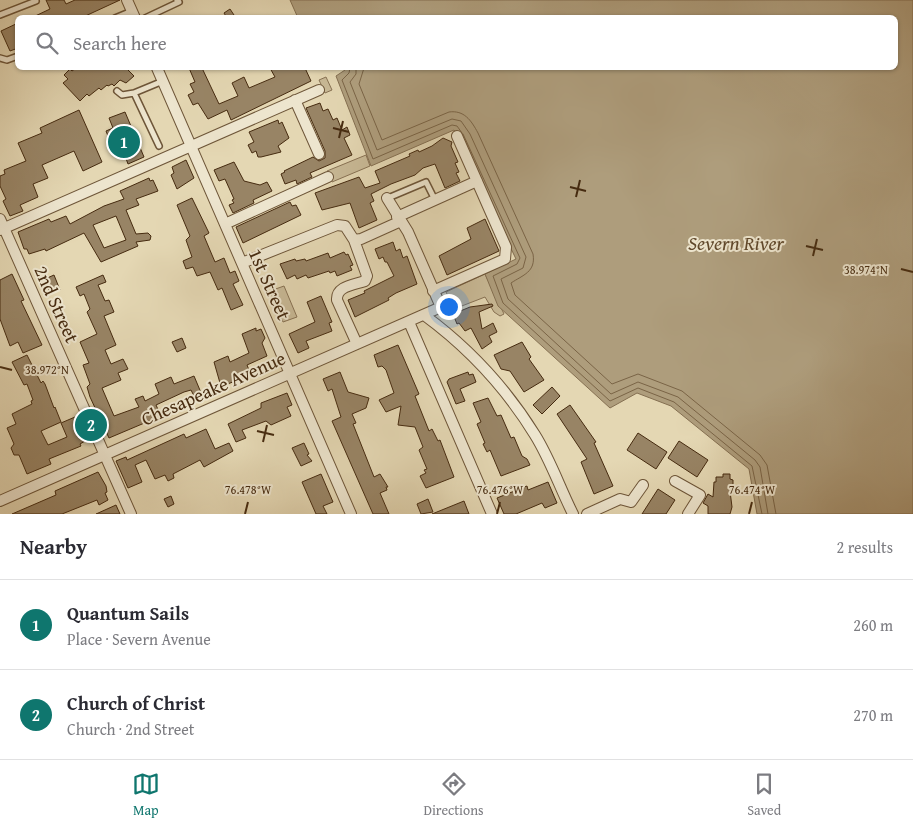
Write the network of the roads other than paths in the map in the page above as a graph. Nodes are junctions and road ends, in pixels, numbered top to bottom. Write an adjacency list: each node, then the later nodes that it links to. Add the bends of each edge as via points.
1 (128, 0): 4 (street)
2 (36, 1): 6 (lane)
3 (178, 1): 5 (lane)
4 (134, 14)
5 (151, 15)
6 (0, 16)
7 (15, 57): 8 (lane)
8 (0, 58)
9 (158, 70): 10 (street, 1st Street)
10 (163, 81): 13 (lane); 17 (street, 1st Street)
11 (319, 90): 14 (street)
12 (117, 91): 13 (lane, via 122,95)
13 (134, 93): 16 (lane)
14 (295, 100): 17 (street); 18 (street)
15 (457, 136): 20 (street)
16 (159, 146)
17 (191, 146): 24 (street, 1st Street); 25 (street)
18 (319, 154)
19 (328, 177): 24 (street)
20 (477, 181): 22 (street); 28 (street, via 506,247 505,259)
21 (387, 198): 22 (lane, via 426,182); 23 (street)
22 (435, 200): 23 (street)
23 (399, 219): 26 (street, via 361,240); 28 (street)
24 (224, 224): 27 (street, 1st Street)
25 (1, 225): 33 (street, 2nd Street)
26 (354, 240): 27 (street, via 345,226 337,225); 31 (street, via 367,276 365,281 340,289 337,300)
27 (242, 263): 32 (street, 1st Street)
28 (433, 291): 29 (street, Chesapeake Avenue, via 441,307)
29 (424, 315): 30 (street, Chesapeake Avenue); 40 (street, via 472,354 503,389 536,436)
30 (409, 322): 31 (street, Chesapeake Avenue); 39 (street)
31 (357, 344): 32 (street, Chesapeake Avenue)
32 (290, 372): 33 (street, Chesapeake Avenue); 38 (street, 1st Street)
33 (105, 456): 36 (street, Chesapeake Avenue); 37 (street, 2nd Street)
34 (675, 481): 42 (street, via 700,495)
35 (643, 485): 41 (street, via 631,502 620,499)
36 (0, 501)
37 (131, 514)
38 (351, 514)
39 (492, 514)
40 (573, 514)
41 (587, 514)
42 (688, 514)

